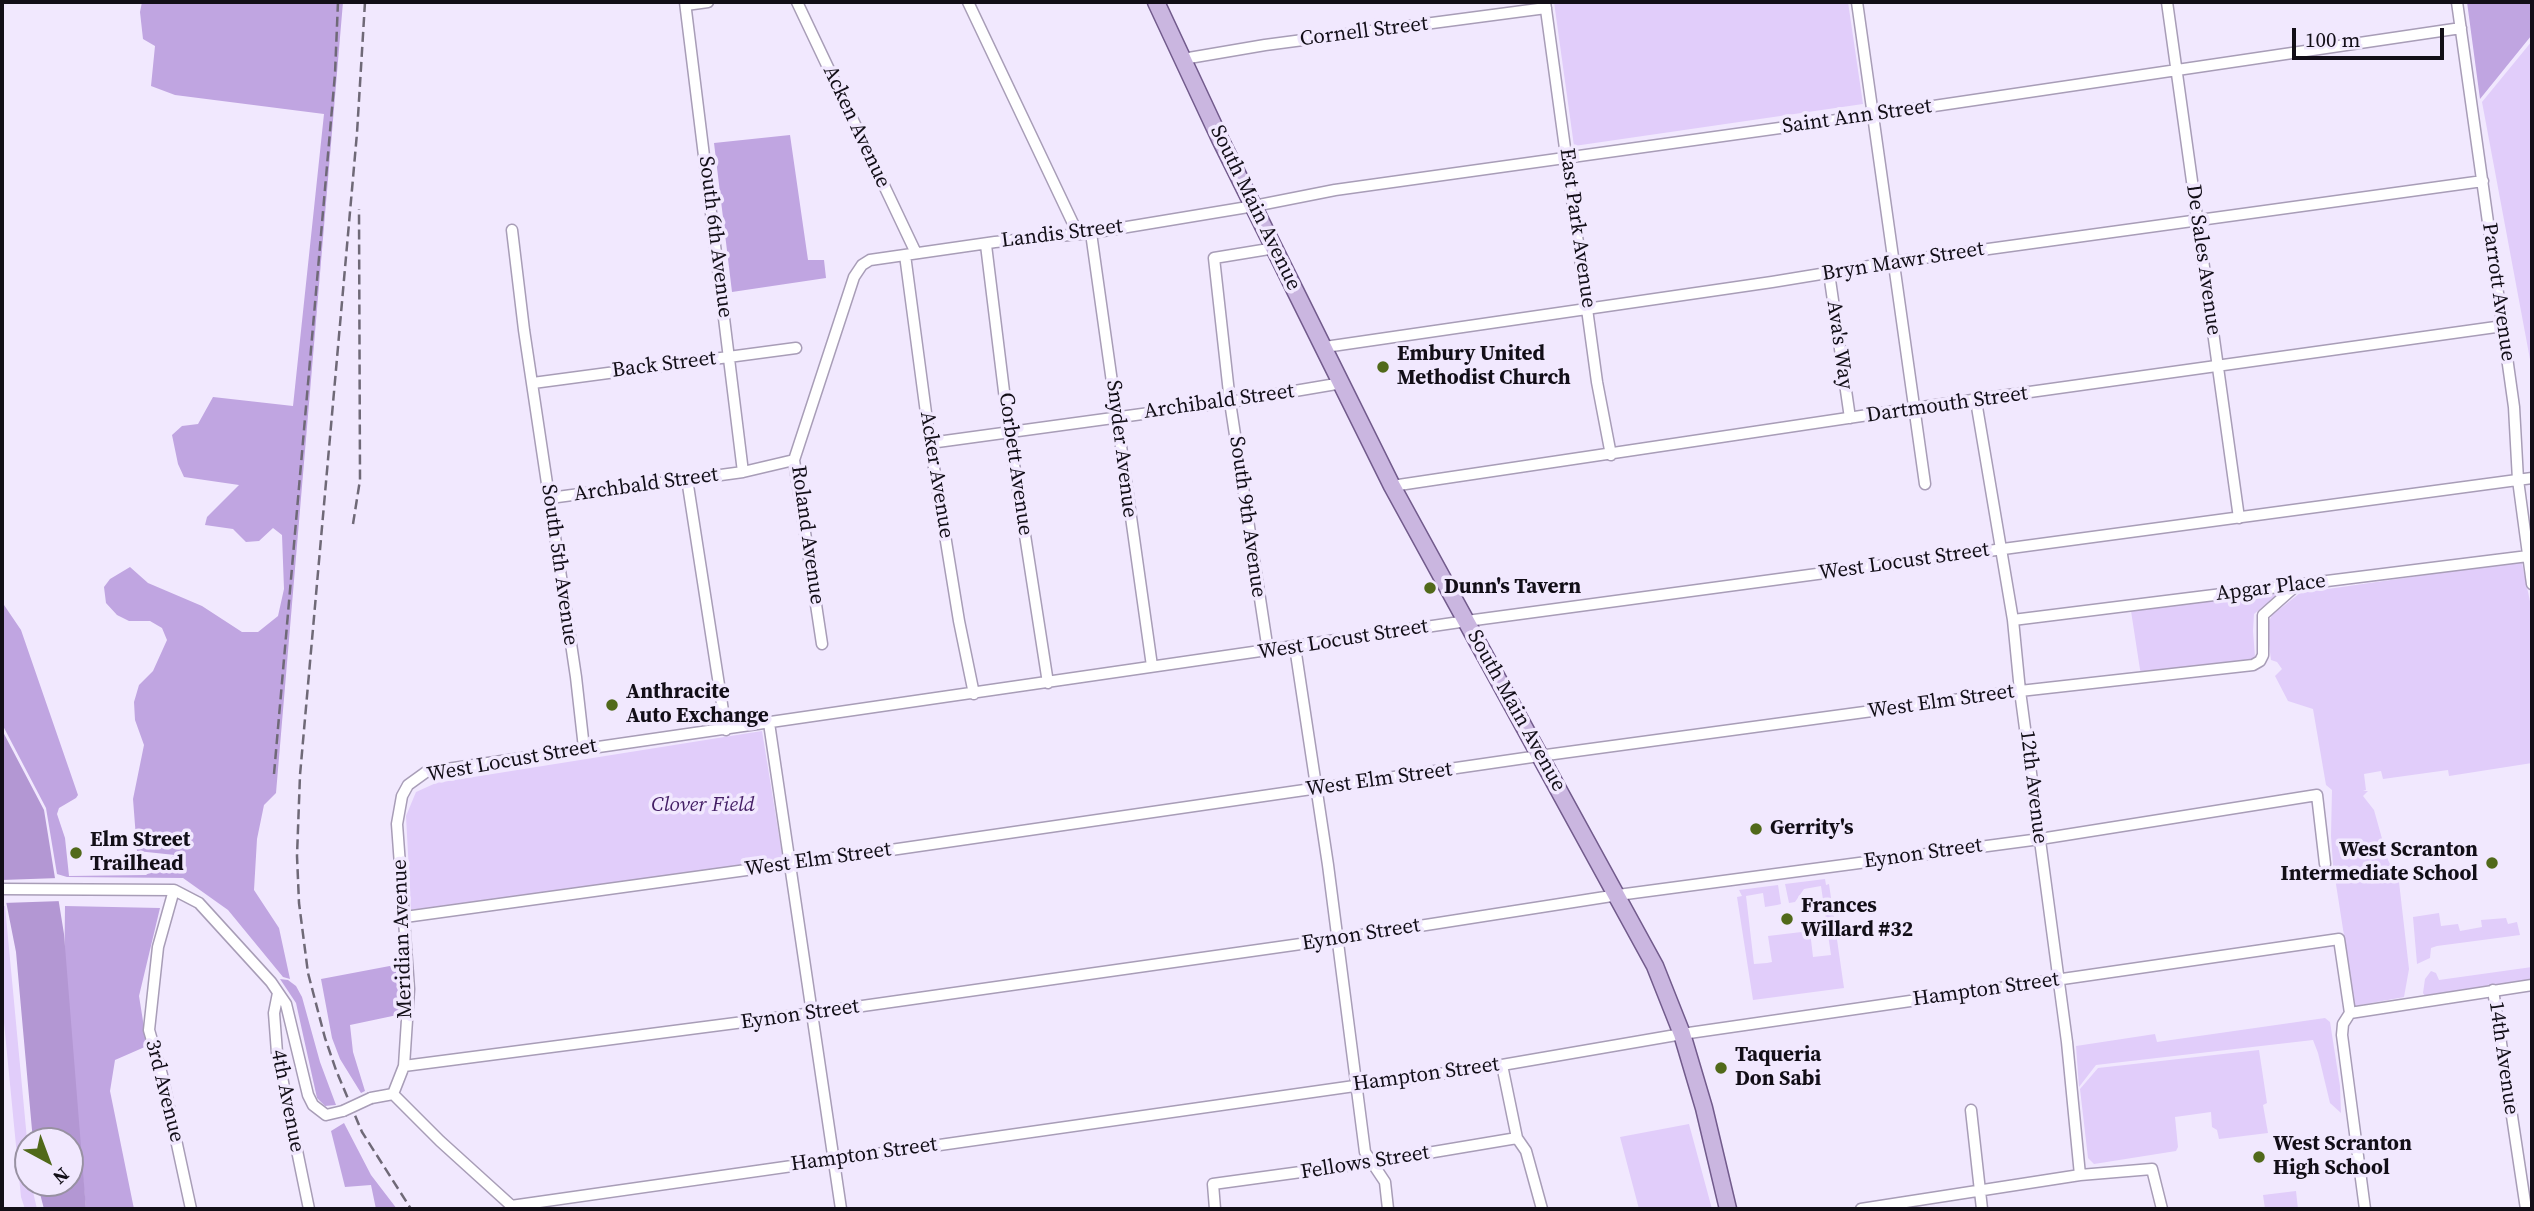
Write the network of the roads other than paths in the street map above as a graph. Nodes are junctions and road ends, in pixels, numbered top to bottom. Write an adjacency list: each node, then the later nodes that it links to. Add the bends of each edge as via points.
1 (708, 2): 8 (street)
2 (797, 2): 23 (street, Acken Avenue)
3 (968, 2): 20 (street)
4 (1156, 2): 11 (main road, South Main Avenue)
5 (1857, 2): 13 (street)
6 (2167, 2): 12 (street, De Sales Avenue)
7 (2457, 2): 10 (street, Parrott Avenue)
8 (686, 3): 31 (street, South 6th Avenue)
9 (1546, 5): 11 (street, Cornell Street); 14 (street, East Park Avenue)
10 (2460, 28): 12 (street, Saint Ann Street); 15 (street, Parrott Avenue)
11 (1183, 59): 16 (main road, South Main Avenue)
12 (2176, 71): 13 (street, Saint Ann Street); 17 (street, De Sales Avenue)
13 (1873, 116): 14 (street, Saint Ann Street); 25 (street)
14 (1566, 158): 16 (street, Saint Ann Street); 27 (street, East Park Avenue)
15 (2483, 181): 17 (street, Bryn Mawr Street); 28 (street, Parrott Avenue)
16 (1254, 206): 19 (street, Landis Street); 22 (main road, South Main Avenue)
17 (2198, 221): 25 (street, Bryn Mawr Street); 32 (street, De Sales Avenue)
18 (512, 230): 33 (street, South 5th Avenue)
19 (1091, 233): 20 (street, Landis Street); 38 (street, Snyder Avenue)
20 (1078, 234): 21 (street, Landis Street)
21 (986, 244): 23 (street, Landis Street); 40 (street, Corbett Avenue)
22 (1275, 248): 30 (main road, South Main Avenue); 36 (street, South 9th Avenue, via 1214,258)
23 (911, 254): 24 (street, Landis Street); 41 (street, Acker Avenue)
24 (870, 260): 43 (street, Roland Avenue, via 854,276)
25 (1894, 262): 26 (street, Bryn Mawr Street); 37 (street)
26 (1829, 273): 27 (street, Bryn Mawr Street); 39 (street, Ava's Way)
27 (1588, 310): 30 (street, Bryn Mawr Street); 42 (street, East Park Avenue)
28 (2503, 326): 32 (street, Dartmouth Street); 47 (street, Parrott Avenue)
29 (796, 348): 31 (street, Back Street)
30 (1325, 348): 34 (main road, South Main Avenue)
31 (730, 357): 33 (street, Back Street); 44 (street, South 6th Avenue)
32 (2219, 367): 35 (street, Dartmouth Street); 51 (street, De Sales Avenue)
33 (533, 383): 50 (street, South 5th Avenue)
34 (1342, 383): 36 (street, Archibald Street); 49 (main road, South Main Avenue)
35 (1976, 401): 37 (street, Dartmouth Street); 52 (street, 12th Avenue)
36 (1230, 402): 38 (street, Archibald Street); 60 (street, South 9th Avenue)
37 (1914, 408): 39 (street, Dartmouth Street); 48 (street)
38 (1118, 417): 40 (street, Archibald Street); 61 (street, Snyder Avenue)
39 (1850, 418): 42 (street, Dartmouth Street)
40 (1010, 432): 41 (street, Archibald Street); 62 (street, Corbett Avenue)
41 (930, 443): 64 (street, Acker Avenue)
42 (1611, 454): 49 (street, Dartmouth Street)
43 (794, 460): 44 (street); 58 (street, Roland Avenue)
44 (743, 472): 46 (street, Archbald Street)
45 (2532, 478): 47 (street, West Locust Street)
46 (687, 479): 50 (street, Archbald Street); 66 (street)
47 (2518, 480): 51 (street, West Locust Street); 53 (street, Parrott Avenue)
48 (1925, 484)
49 (1392, 486): 57 (main road, South Main Avenue)
50 (550, 498): 67 (street, South 5th Avenue)
51 (2239, 518): 52 (street, West Locust Street)
52 (2001, 549): 56 (street, 12th Avenue); 57 (street, West Locust Street)
53 (2528, 556): 54 (street, Apgar Place); 55 (street, Parrott Avenue)
54 (2298, 584): 56 (street, Apgar Place); 63 (street, West Elm Street, via 2263,615 2263,655 2253,665)
55 (2532, 584)
56 (2013, 620): 63 (street, 12th Avenue)
57 (1467, 621): 59 (street, West Locust Street); 68 (main road, South Main Avenue)
58 (822, 644)
59 (1295, 647): 60 (street, West Locust Street); 70 (street)
60 (1268, 651): 61 (street, West Locust Street)
61 (1152, 666): 62 (street, West Locust Street)
62 (1048, 683): 64 (street, West Locust Street)
63 (2020, 691): 68 (street, West Elm Street); 71 (street, 12th Avenue)
64 (974, 694): 65 (street, West Locust Street)
65 (769, 723): 66 (street, West Locust Street); 72 (street)
66 (726, 730): 67 (street, West Locust Street)
67 (584, 748): 69 (street, West Locust Street, via 426,772)
68 (1539, 756): 70 (street, West Elm Street); 76 (main road, South Main Avenue)
69 (408, 785): 77 (street, Meridian Avenue, via 397,824)
70 (1316, 789): 72 (street, West Elm Street); 78 (street)
71 (2040, 839): 73 (street, Eynon Street, via 2317,795); 76 (street, Eynon Street); 79 (street, 12th Avenue)
72 (790, 864): 77 (street, West Elm Street); 83 (street)
73 (2325, 864)
74 (2, 889): 75 (street)
75 (174, 890): 82 (street, via 199,903); 97 (street, 3rd Avenue, via 158,947 149,1030)
76 (1618, 895): 78 (street, Eynon Street); 85 (main road, South Main Avenue, via 1655,966)
77 (405, 917): 87 (street, Meridian Avenue, via 409,989)
78 (1336, 939): 83 (street, Eynon Street); 88 (street)
79 (2057, 980): 84 (street, Hampton Street, via 2339,939); 85 (street, Hampton Street); 94 (street, 12th Avenue)
80 (2532, 985): 81 (street)
81 (2493, 990): 84 (street); 108 (street, 14th Avenue)
82 (278, 993): 89 (street, bridge, via 286,1004 313,1105 326,1115); 98 (street, 4th Avenue, via 274,1013 277,1053)
83 (813, 1013): 87 (street, Eynon Street); 92 (street)
84 (2350, 1013): 107 (street, via 2342,1035)
85 (1682, 1034): 86 (street, Hampton Street); 103 (main road, South Main Avenue)
86 (1502, 1065): 88 (street, Hampton Street); 91 (street)
87 (404, 1066): 89 (street, Meridian Avenue)
88 (1358, 1084): 92 (street, Hampton Street); 93 (street, via 1366,1153)
89 (393, 1094): 96 (street)
90 (1971, 1110): 95 (street)
91 (1517, 1138): 93 (street, Fellows Street); 102 (street, via 1526,1151)
92 (833, 1159): 96 (street, Hampton Street); 99 (street)
93 (1374, 1162): 100 (street, Fellows Street, via 1213,1184); 101 (street, via 1385,1182)
94 (2080, 1175): 95 (street); 106 (street, via 2152,1169)
95 (1980, 1190): 104 (street); 105 (street)
96 (513, 1208)
97 (191, 1209)
98 (309, 1209)
99 (841, 1209)
100 (1215, 1209)
101 (1388, 1209)
102 (1542, 1209)
103 (1728, 1209)
104 (1861, 1209)
105 (1982, 1209)
106 (2162, 1209)
107 (2365, 1209)
108 (2526, 1209)

